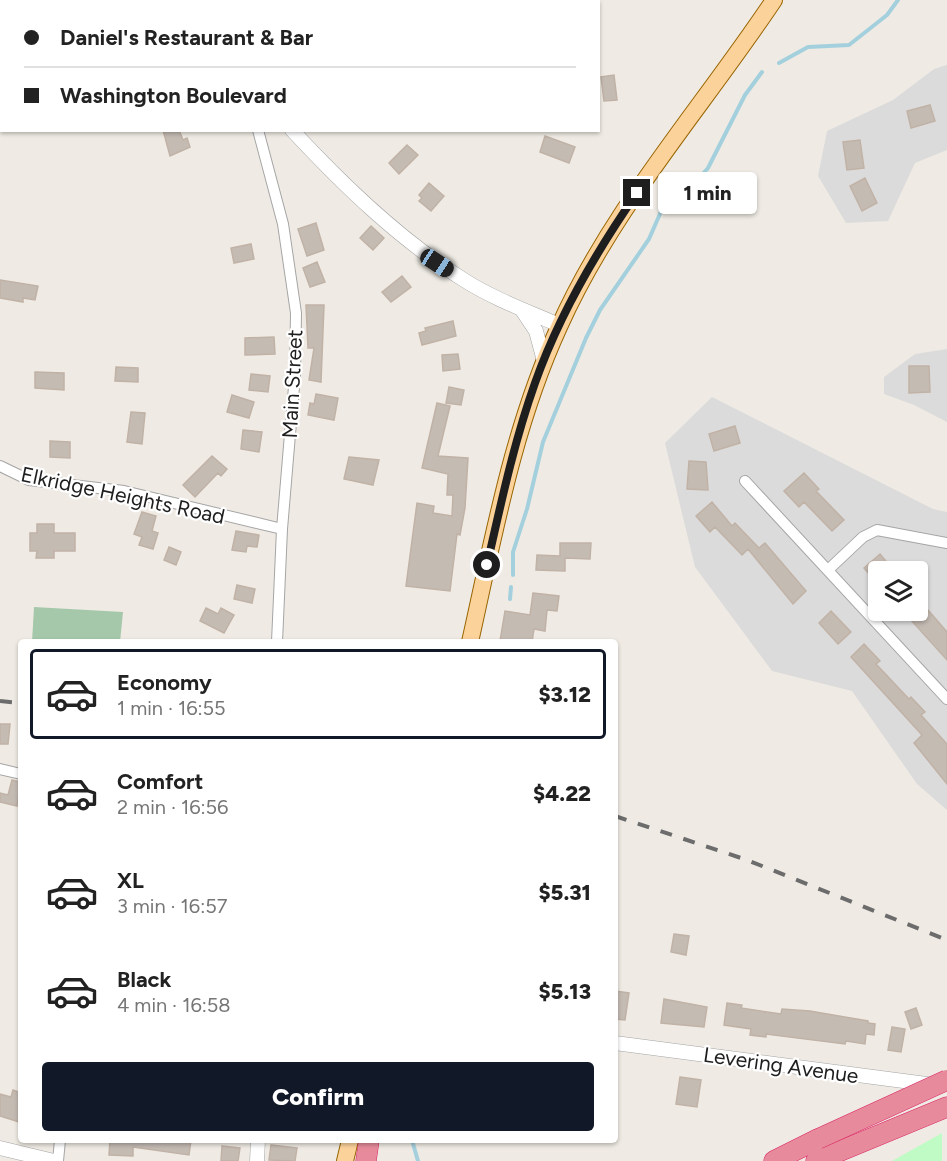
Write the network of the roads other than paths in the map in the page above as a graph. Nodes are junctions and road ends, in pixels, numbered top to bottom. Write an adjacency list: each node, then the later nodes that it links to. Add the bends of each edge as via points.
1 (774, 0): 5 (main road, via 625,211)
2 (259, 132): 9 (street, Main Street, via 283,224 294,296 295,375)
3 (294, 132): 4 (street, via 417,247 466,281)
4 (520, 308): 5 (street); 6 (street, via 536,331)
5 (560, 325): 6 (main road)
6 (544, 361): 13 (main road, via 511,459)
7 (0, 465): 9 (street, Elkridge Heights Road, via 29,480 140,495)
8 (745, 481): 11 (street)
9 (282, 530): 12 (street, Main Street)
10 (947, 543): 11 (street, via 877,530 863,537)
11 (828, 570): 14 (street)
12 (277, 639)
13 (471, 639)
14 (947, 699)
15 (0, 769): 16 (street)
16 (18, 773)
17 (618, 1043): 19 (street, Levering Avenue)
18 (947, 1080): 26 (highway, bridge)
19 (947, 1087)
20 (947, 1107): 26 (highway)
21 (59, 1143): 27 (street)
22 (258, 1143): 28 (street)
23 (349, 1143): 29 (main road)
24 (367, 1143): 30 (highway)
25 (0, 1148): 27 (street)
26 (820, 1152): 31 (highway)
27 (56, 1161)
28 (257, 1161)
29 (345, 1161)
30 (364, 1161)
31 (774, 1161)

